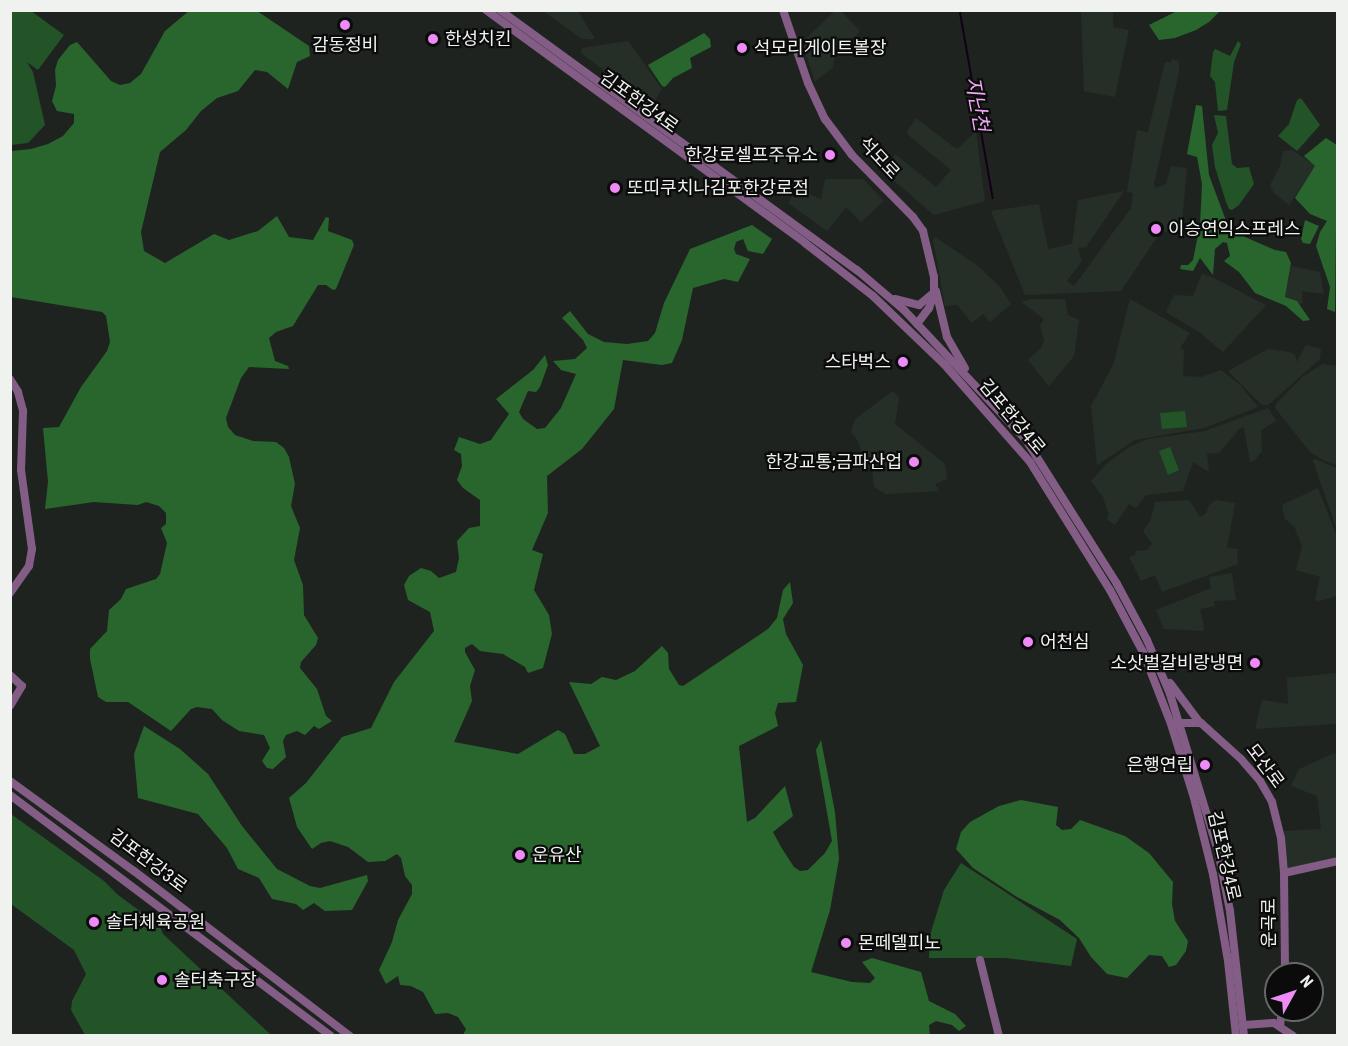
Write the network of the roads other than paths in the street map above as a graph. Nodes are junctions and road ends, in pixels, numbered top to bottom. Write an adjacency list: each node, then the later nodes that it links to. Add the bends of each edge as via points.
1 (486, 10): 14 (street, 김포한강4로, via 846,274 944,364 1025,455 1079,538 1143,652)
2 (500, 10): 6 (street, 김포한강4로)
3 (783, 10): 4 (street, 석모로, via 825,119 852,155 918,222 927,242)
4 (934, 277): 5 (street, 석모로); 8 (street, via 947,337)
5 (934, 293): 6 (street, via 919,305); 7 (street, 석모로)
6 (888, 295): 7 (street, 김포한강4로)
7 (917, 324): 8 (street, 김포한강4로)
8 (971, 378): 11 (street, 김포한강4로, via 1018,430 1050,474 1117,584)
9 (10, 379): 10 (street, via 23,411 21,470 33,549 29,566)
10 (10, 593)
11 (1161, 670): 14 (street, 김포한강4로); 15 (street, 모산로)
12 (10, 675): 13 (street, via 22,686)
13 (10, 706)
14 (1175, 723): 15 (street); 23 (street, 김포한강4로, via 1218,851 1230,911); 28 (street, 김포한강4로, via 1212,874)
15 (1201, 723): 19 (street, 모산로, via 1241,759 1264,788 1278,822)
16 (10, 781): 26 (street, 김포한강3로)
17 (10, 795): 25 (street, 김포한강3로)
18 (1338, 861): 19 (street)
19 (1284, 873): 21 (street, 운곡로)
20 (980, 960): 27 (street)
21 (1285, 962)
22 (1280, 1022): 24 (street)
23 (1244, 1025): 24 (street); 29 (street, 김포한강4로)
24 (1280, 1026): 30 (street)
25 (331, 1035)
26 (350, 1035)
27 (999, 1035)
28 (1236, 1035)
29 (1244, 1035)
30 (1293, 1035)

